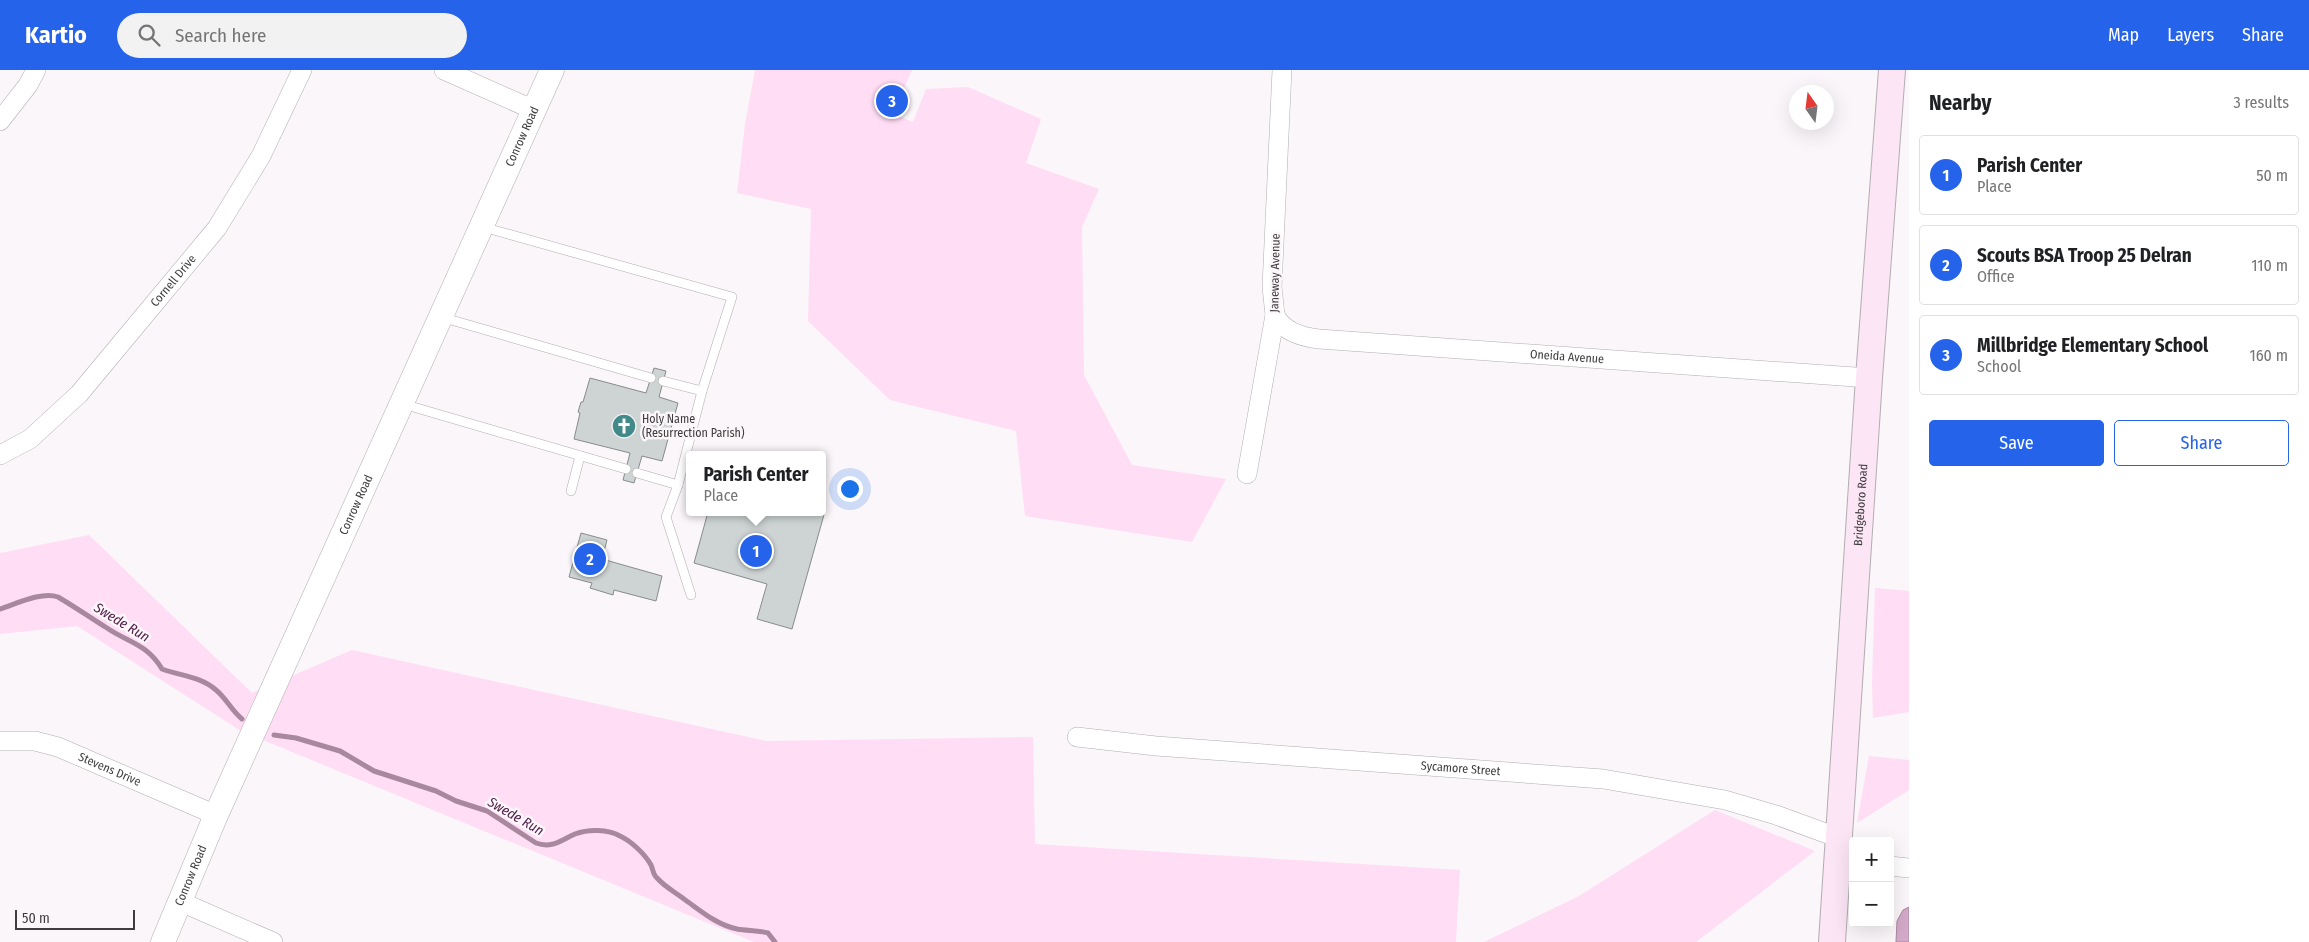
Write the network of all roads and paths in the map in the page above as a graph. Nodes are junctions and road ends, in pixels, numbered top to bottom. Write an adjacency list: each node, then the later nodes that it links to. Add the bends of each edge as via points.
1 (36, 70): 8 (street)
2 (302, 70): 19 (street, Cornell Drive, via 261,156 217,228 79,394 30,439)
3 (444, 70): 7 (street)
4 (552, 70): 7 (street, Conrow Road)
5 (1282, 70): 10 (street, Janeway Avenue, via 1272,287)
6 (1892, 70): 13 (main road, Bridgeboro Road)
7 (534, 110): 9 (street, Conrow Road)
8 (0, 121)
9 (481, 226): 11 (street, Conrow Road); 15 (lane, via 732,296)
10 (1274, 315): 13 (street, Oneida Avenue, via 1285,328 1304,337 1319,339); 23 (street, Janeway Avenue)
11 (440, 317): 12 (lane); 16 (street, Conrow Road)
12 (651, 378)
13 (1869, 378): 30 (main road, Bridgeboro Road)
14 (663, 382): 15 (lane)
15 (702, 391): 17 (lane)
16 (402, 403): 20 (lane); 29 (street, Conrow Road)
17 (687, 451)
18 (686, 453): 24 (lane)
19 (0, 455)
20 (580, 456): 21 (lane); 25 (lane)
21 (626, 469)
22 (637, 473): 24 (lane)
23 (1247, 474)
24 (678, 484): 26 (lane, via 666,517)
25 (572, 492)
26 (691, 595)
27 (1076, 737): 30 (street, Sycamore Street, via 1156,746 1602,779 1725,800 1776,814)
28 (0, 741): 29 (street, Stevens Drive, via 35,741 58,747)
29 (216, 815): 33 (street, Conrow Road)
30 (1843, 854): 36 (main road, Bridgeboro Road)
31 (1894, 866): 32 (street)
32 (1909, 868)
33 (181, 902): 34 (street, Conrow Road); 35 (street)
34 (163, 942)
35 (272, 942)
36 (1832, 942)

